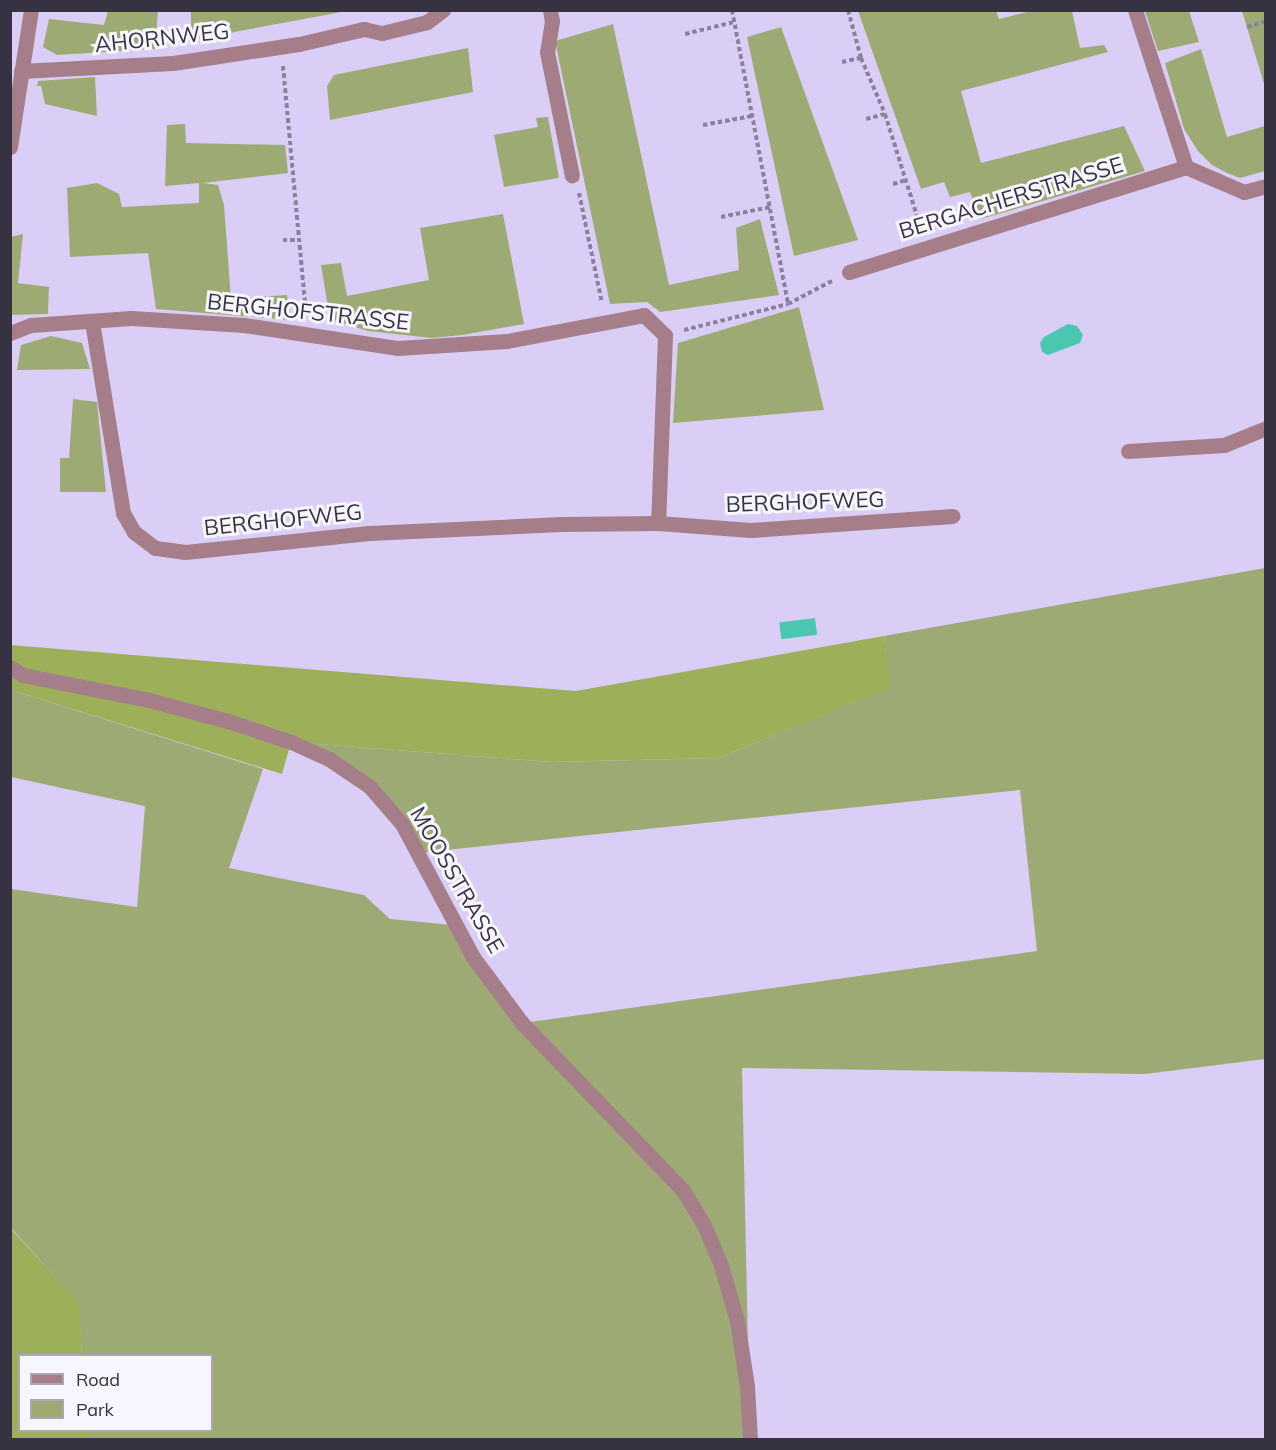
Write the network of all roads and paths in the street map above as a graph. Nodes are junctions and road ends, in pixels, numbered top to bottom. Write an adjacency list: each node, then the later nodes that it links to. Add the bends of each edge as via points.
1 (31, 10): 14 (street)
2 (443, 10): 11 (street, AHORNWEG, via 427,22 382,33 364,29)
3 (550, 10): 21 (street, via 547,52)
4 (732, 10): 8 (path)
5 (848, 10): 12 (path)
6 (1135, 10): 20 (street)
7 (1266, 21): 9 (path)
8 (734, 22): 10 (path); 16 (path)
9 (1247, 27)
10 (685, 34)
11 (282, 46): 14 (street, AHORNWEG, via 173,63); 28 (path)
12 (861, 58): 13 (path); 15 (path)
13 (842, 62)
14 (21, 71): 19 (street)
15 (885, 114): 17 (path); 22 (path)
16 (752, 116): 18 (path); 25 (path)
17 (866, 119)
18 (703, 125)
19 (10, 147)
20 (1186, 167): 24 (street, via 1244,192); 29 (street, BERGACHERSTRASSE)
21 (572, 176): 33 (path, via 582,201)
22 (906, 180): 23 (path); 29 (path)
23 (893, 184)
24 (1266, 186)
25 (770, 207): 26 (path); 31 (path)
26 (721, 217)
27 (282, 240): 28 (path)
28 (299, 240): 35 (path)
29 (927, 248): 30 (street, BERGACHERSTRASSE)
30 (849, 272): 31 (path)
31 (788, 304): 36 (path)
32 (92, 321): 34 (street, BERGHOFSTRASSE, via 31,325); 35 (street, BERGHOFSTRASSE, via 131,318 244,325); 40 (street, BERGHOFWEG, via 123,513 134,532 155,548 185,552 369,533)
33 (606, 322): 35 (street, BERGHOFSTRASSE, via 507,341 398,348); 36 (street, BERGHOFSTRASSE, via 644,315)
34 (10, 333)
35 (308, 334)
36 (665, 334): 40 (street)
37 (1266, 428): 38 (street, via 1224,445)
38 (1128, 451)
39 (953, 516): 40 (street, BERGHOFWEG, via 751,530)
40 (658, 523)
41 (10, 667): 42 (street, MOOSSTRASSE, via 24,675 149,700 271,735 329,759 370,787 402,824 473,957 522,1023 682,1189 704,1225 721,1265 737,1321)
42 (750, 1440)

